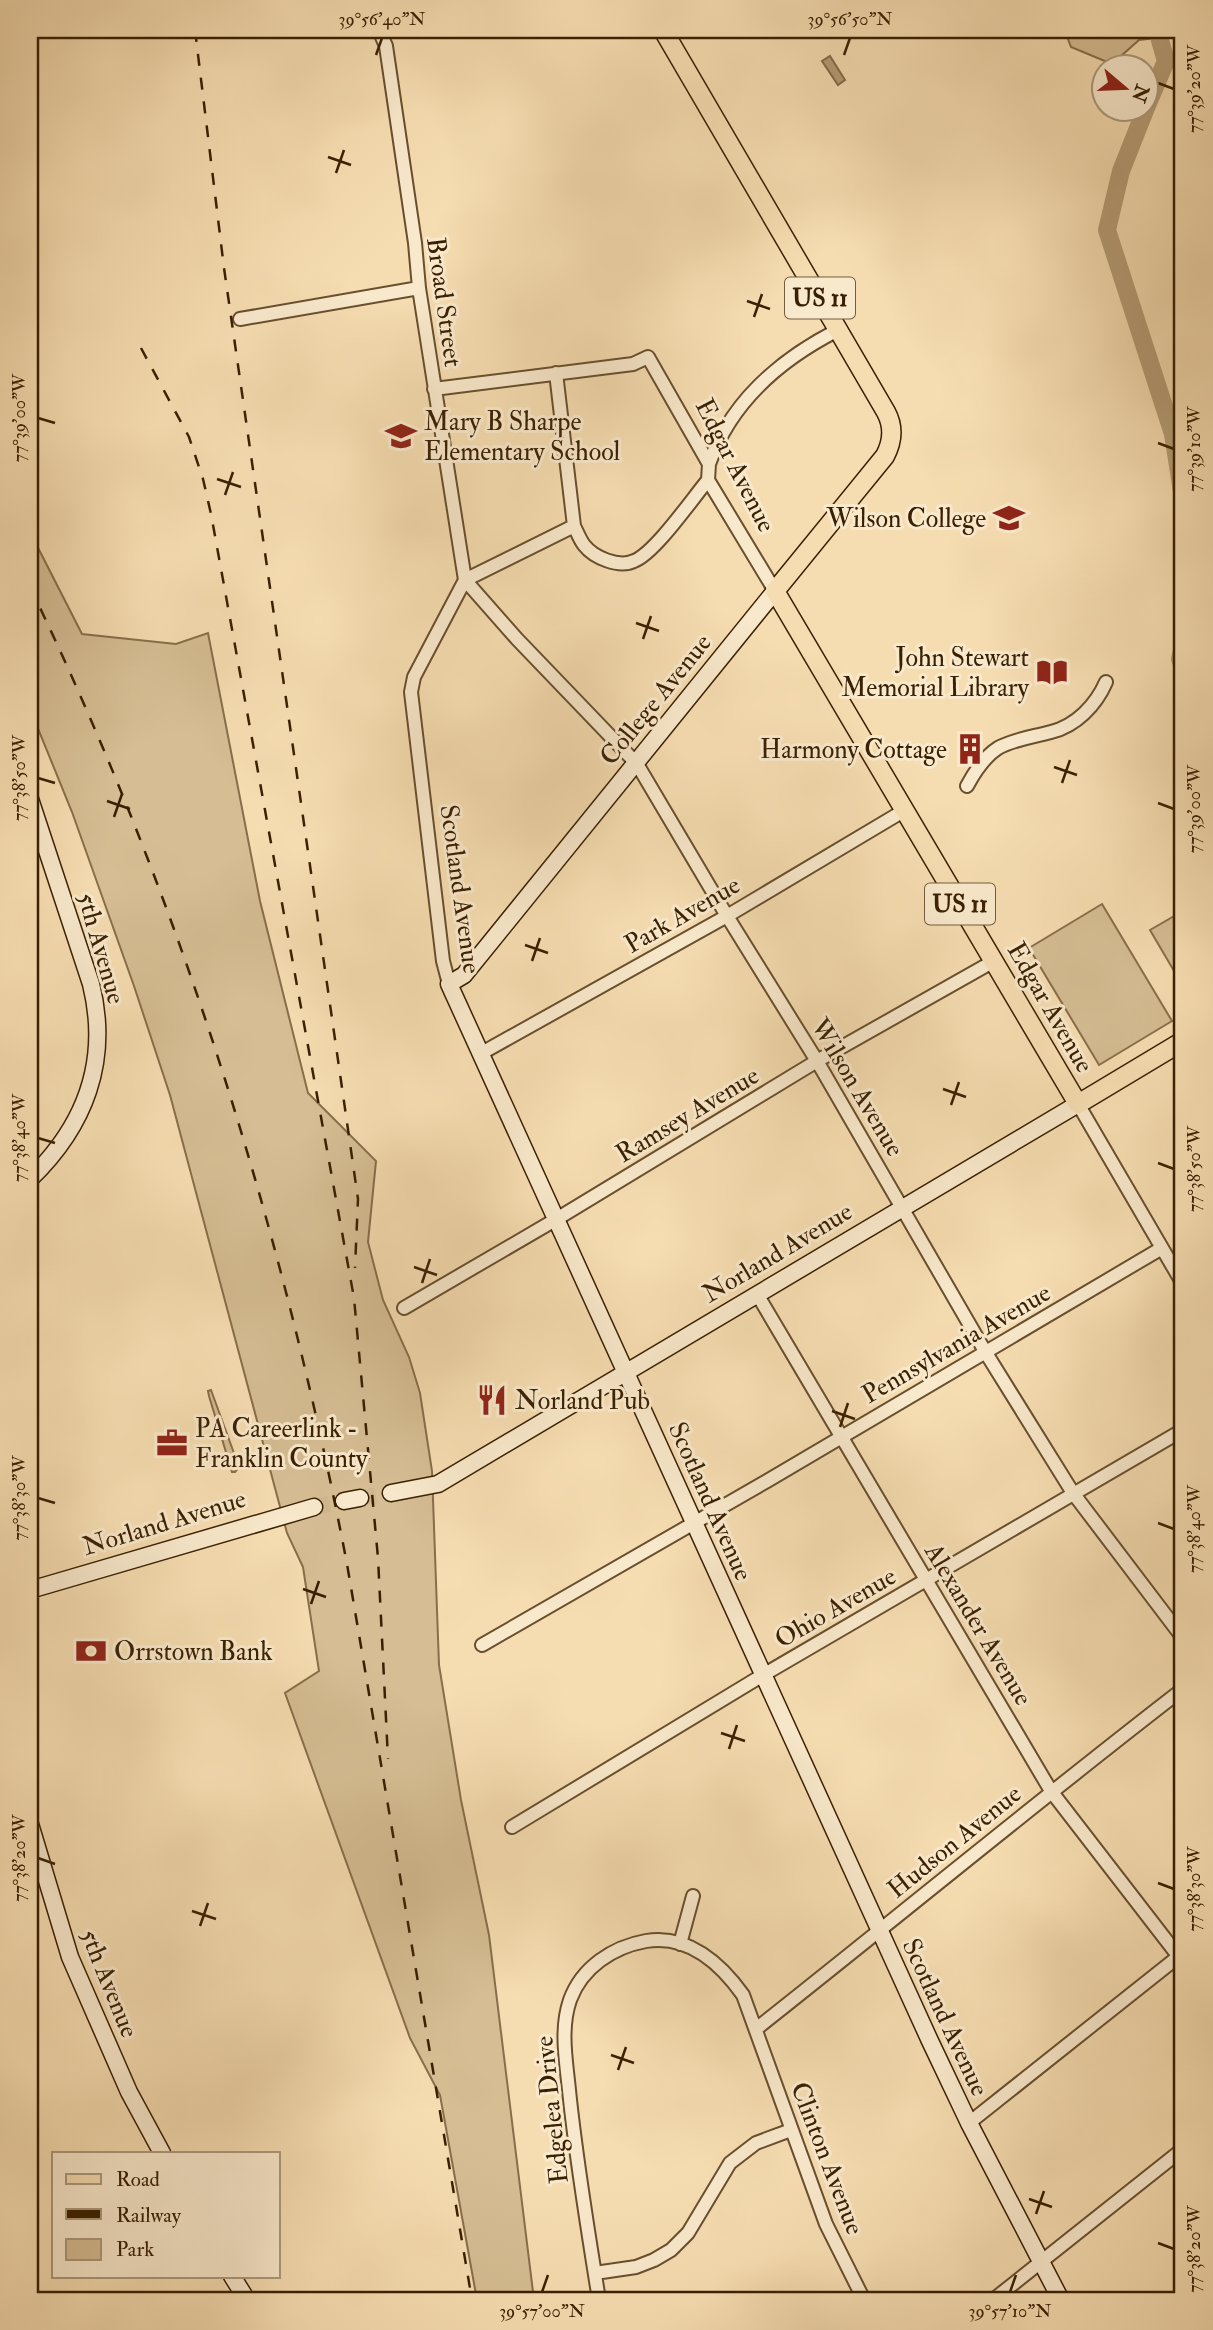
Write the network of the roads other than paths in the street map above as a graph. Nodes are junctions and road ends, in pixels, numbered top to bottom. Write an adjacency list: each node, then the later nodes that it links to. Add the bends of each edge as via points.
1 (379, 30): 3 (street, Broad Street, via 386,46)
2 (663, 30): 5 (main road, US 11)
3 (419, 288): 4 (street); 7 (street, Broad Street)
4 (240, 319)
5 (838, 330): 8 (street, via 800,351 756,388 723,433); 12 (main road, College Avenue / US 11, via 886,411 891,439 881,462)
6 (556, 373): 7 (street); 8 (street, Edgar Avenue, via 633,364 648,357); 10 (street)
7 (434, 389): 11 (street, Broad Street)
8 (709, 464): 9 (street, Edgar Avenue)
9 (708, 480): 10 (street, via 650,550 635,561 620,564 601,558 585,547); 12 (street, Edgar Avenue)
10 (574, 526): 11 (street)
11 (465, 580): 14 (street, Wilson Avenue); 20 (street, Scotland Avenue, via 414,677 411,692)
12 (775, 592): 14 (street, College Avenue); 17 (main road, Edgar Avenue / US 11)
13 (1106, 682): 15 (street, via 1096,701 1077,720 1055,732 998,748 981,763)
14 (637, 764): 18 (street, Wilson Avenue); 20 (street, College Avenue, via 464,975)
15 (967, 786)
16 (30, 799): 25 (street, 5th Avenue, via 91,984 97,1030 94,1067 78,1116 64,1142)
17 (905, 810): 18 (street, Park Avenue); 19 (main road, Edgar Avenue / US 11)
18 (727, 916): 22 (street, Park Avenue); 23 (street, Wilson Avenue)
19 (994, 961): 23 (street, Ramsey Avenue); 24 (main road, Edgar Avenue / US 11)
20 (449, 985): 22 (street, Scotland Avenue)
21 (1183, 1041): 24 (main road, Norland Avenue)
22 (480, 1055): 27 (street, Scotland Avenue)
23 (817, 1061): 26 (street, Wilson Avenue); 27 (street, Ramsey Avenue)
24 (1078, 1104): 26 (street, Norland Avenue); 28 (street, Edgar Avenue)
25 (30, 1179)
26 (903, 1208): 30 (street, Norland Avenue); 32 (street, Wilson Avenue)
27 (555, 1220): 31 (street, Ramsey Avenue); 33 (street, Scotland Avenue)
28 (1163, 1248): 29 (street, Edgar Avenue); 32 (street, Pennsylvania Avenue)
29 (1183, 1284)
30 (757, 1294): 33 (street, Norland Avenue); 35 (street, Alexander Avenue)
31 (404, 1308)
32 (986, 1353): 35 (street, Pennsylvania Avenue); 37 (street, Wilson Avenue)
33 (626, 1373): 36 (street, Norland Avenue, via 438,1484); 39 (street, Scotland Avenue)
34 (1183, 1430): 37 (street, Ohio Avenue)
35 (842, 1438): 39 (street, Pennsylvania Avenue); 40 (street, Alexander Avenue)
36 (391, 1493)
37 (1073, 1493): 40 (street, Ohio Avenue); 42 (street, Wilson Avenue)
38 (314, 1507): 41 (street, Norland Avenue)
39 (694, 1524): 43 (street, Pennsylvania Avenue); 44 (street, Scotland Avenue)
40 (927, 1580): 44 (street, Ohio Avenue); 46 (street, Alexander Avenue)
41 (30, 1590)
42 (1183, 1638)
43 (482, 1645)
44 (763, 1675): 48 (street, Ohio Avenue); 50 (street, Scotland Avenue)
45 (1183, 1689): 46 (street, Hudson Avenue)
46 (1051, 1791): 50 (street, Hudson Avenue); 52 (street, Alexander Avenue)
47 (30, 1824): 57 (street, 5th Avenue, via 70,1957 129,2092)
48 (512, 1828)
49 (692, 1896): 51 (street)
50 (880, 1931): 53 (street, Hudson Avenue); 54 (street, Scotland Avenue)
51 (680, 1944): 53 (street, Edgelea Drive, via 706,1956 730,1978 743,1995); 59 (street, Edgelea Drive, via 649,1941 615,1951 587,1972 570,1999 564,2034 573,2134)
52 (1182, 1957): 54 (street)
53 (756, 2029): 55 (street, Clinton Avenue)
54 (969, 2123): 58 (street, Scotland Avenue)
55 (791, 2130): 59 (street, via 756,2143 730,2164 688,2233 671,2250 635,2267); 63 (street, Clinton Avenue, via 826,2224)
56 (1183, 2149): 58 (street)
57 (161, 2152)
58 (1041, 2261): 64 (street); 65 (street, Scotland Avenue)
59 (595, 2273): 62 (street, Edgelea Drive)
60 (233, 2278): 61 (street)
61 (247, 2300)
62 (599, 2300)
63 (864, 2300)
64 (993, 2300)
65 (1061, 2300)

